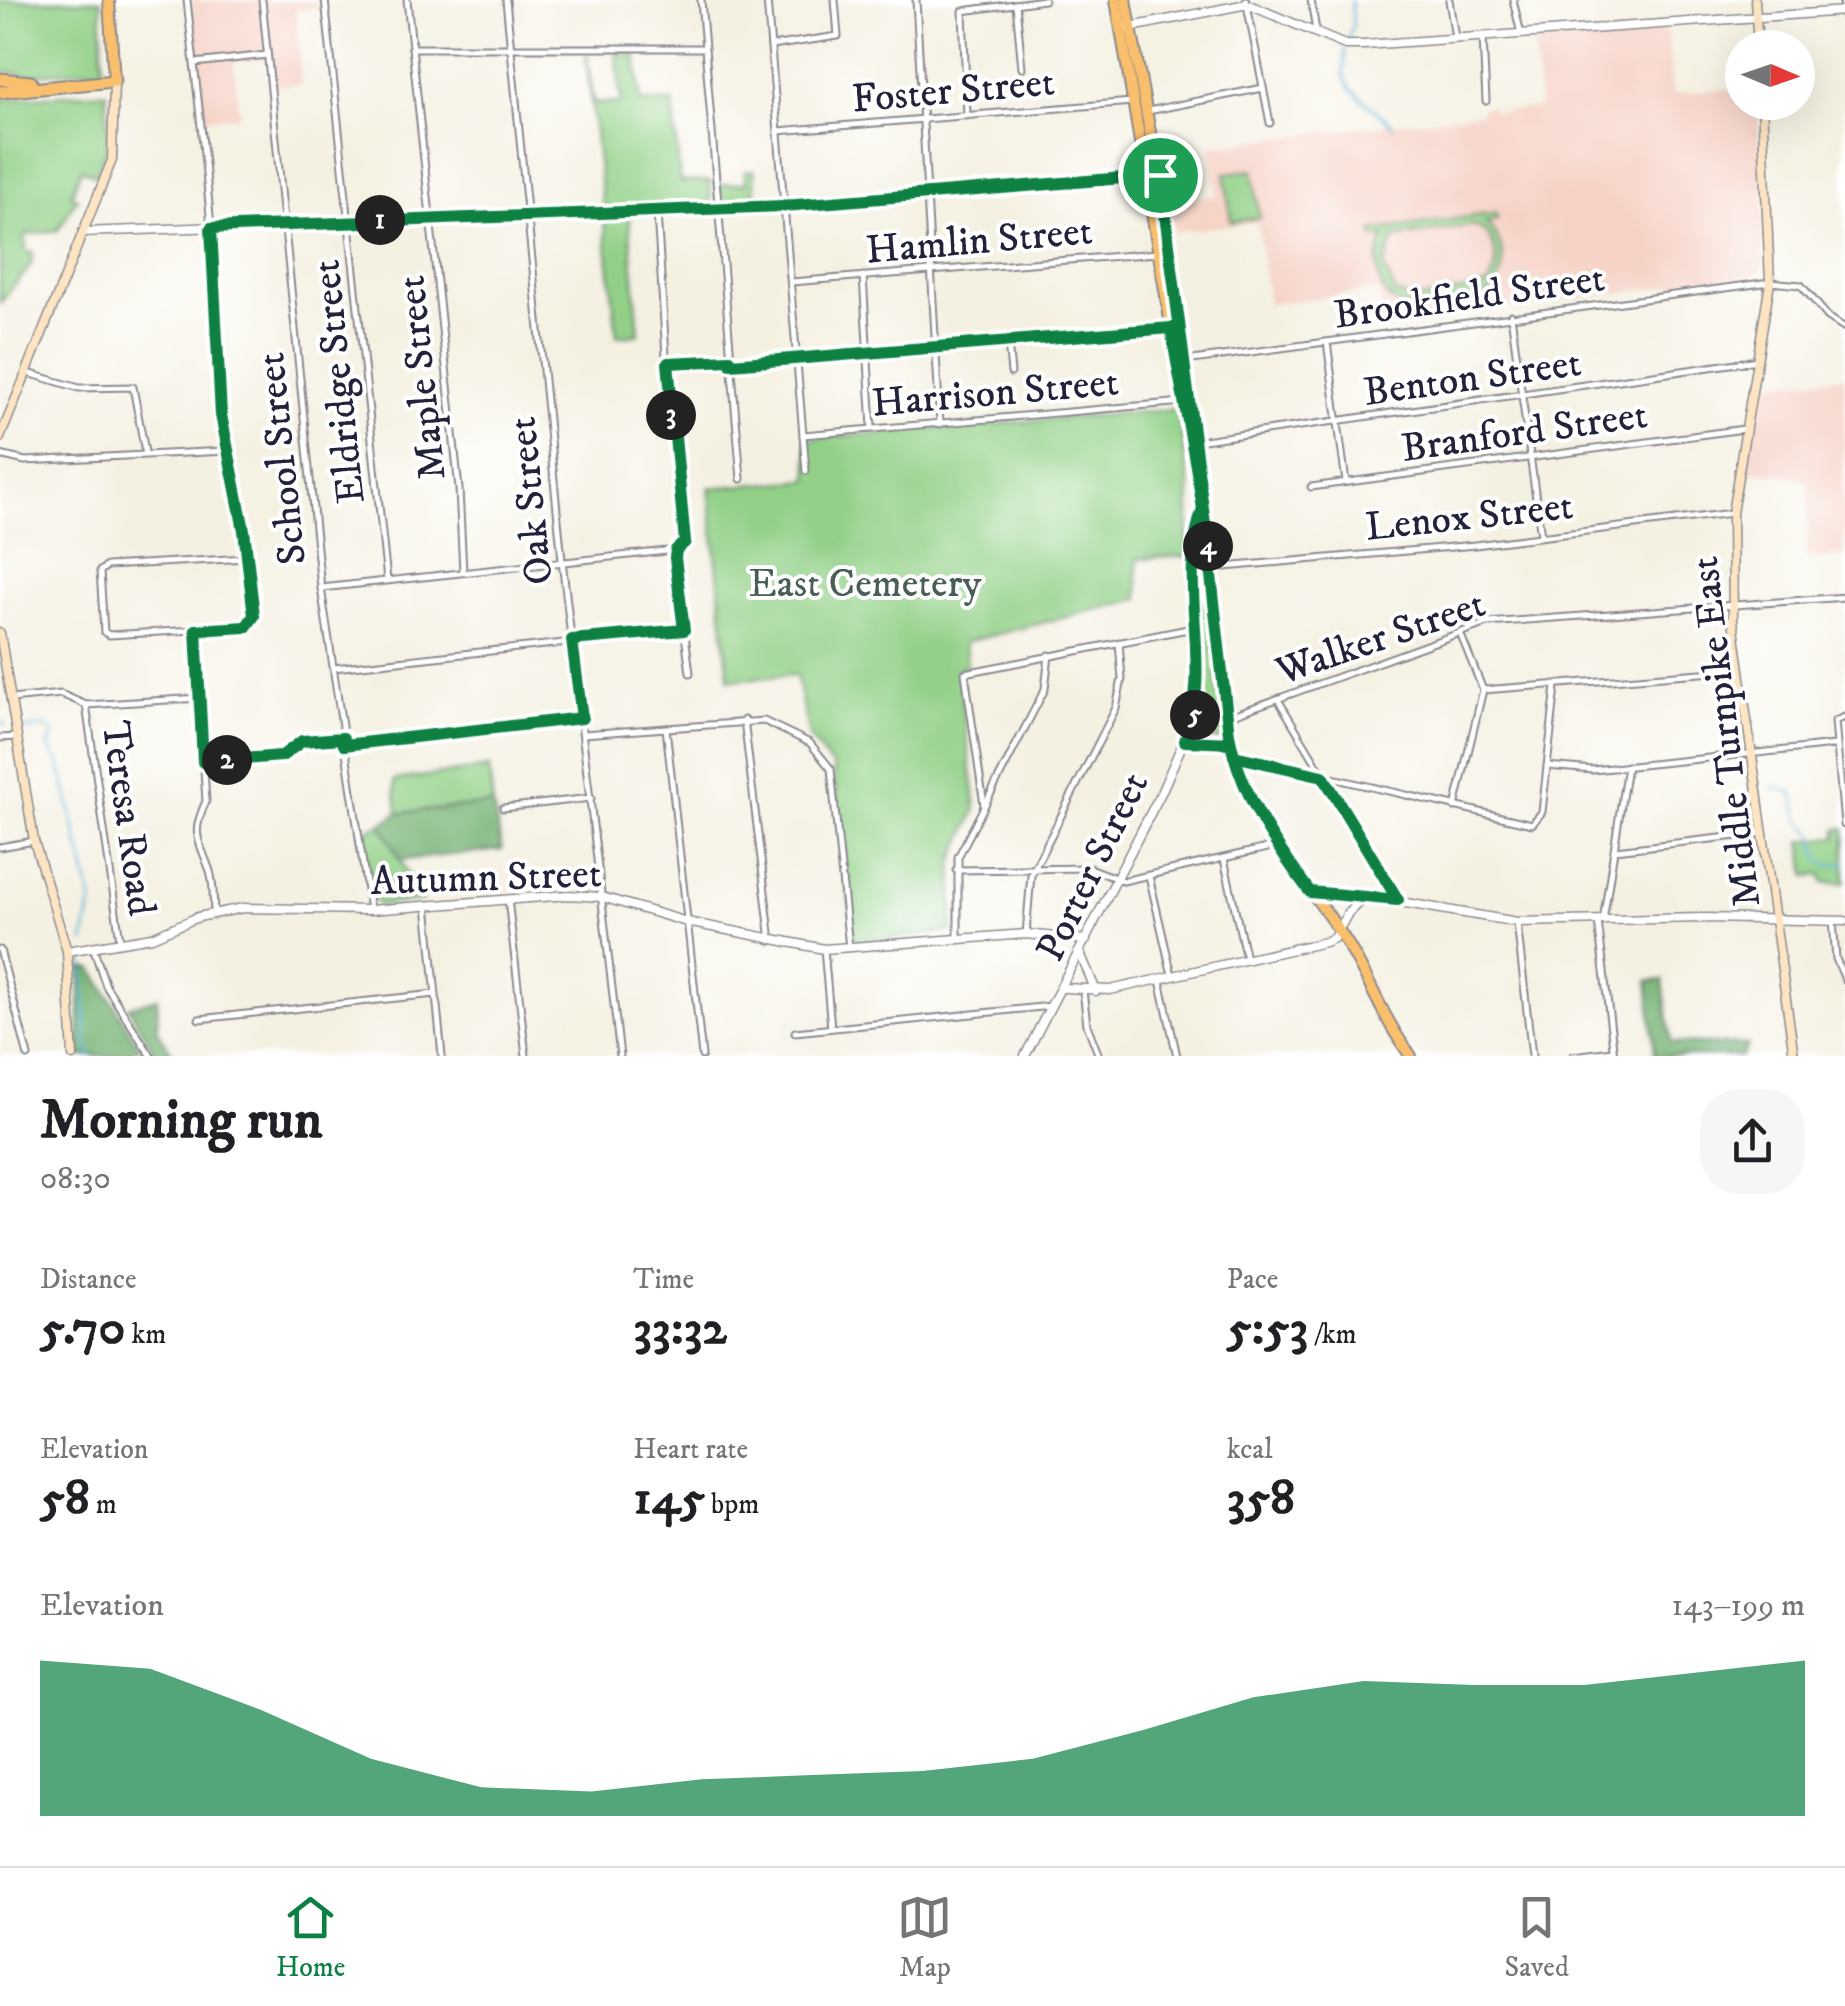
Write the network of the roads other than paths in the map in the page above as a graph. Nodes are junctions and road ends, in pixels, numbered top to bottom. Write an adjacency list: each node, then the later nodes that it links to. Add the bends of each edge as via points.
1 (109, 0): 38 (main road)
2 (187, 0): 35 (street)
3 (262, 0): 34 (street, School Street)
4 (325, 0): 57 (street, Eldridge Street)
5 (407, 0): 31 (street, Maple Street)
6 (506, 0): 33 (street, Oak Street)
7 (701, 0): 32 (street)
8 (767, 0): 30 (street)
9 (835, 0): 30 (street, via 838,36)
10 (916, 0): 45 (street)
11 (1044, 0): 20 (street)
12 (1116, 0): 24 (main road)
13 (1126, 0): 24 (main road)
14 (1310, 0): 26 (street)
15 (1449, 0): 29 (street)
16 (1514, 0): 27 (street)
17 (1754, 0): 22 (main road)
18 (1842, 0): 21 (street)
19 (1247, 2): 24 (street); 26 (street); 39 (street)
20 (1016, 4): 36 (street); 44 (street, via 962,12)
21 (1844, 11): 22 (street); 23 (street)
22 (1756, 19): 25 (main road); 27 (street)
23 (1845, 25)
24 (1126, 28): 42 (main road); 43 (main road)
25 (1757, 30)
26 (1317, 34): 29 (street, via 1347,45)
27 (1522, 34): 28 (street)
28 (1483, 36): 29 (street); 41 (street)
29 (1454, 38)
30 (771, 46): 48 (street)
31 (412, 48): 33 (street); 56 (street, Maple Street)
32 (704, 48): 33 (street); 53 (street)
33 (510, 49): 55 (street, Oak Street)
34 (267, 56): 35 (street); 58 (street, School Street)
35 (194, 63): 59 (street)
36 (1022, 68)
37 (0, 79): 38 (highway)
38 (114, 81): 40 (highway); 60 (main road, via 113,156)
39 (1263, 88): 43 (street, Foster Street); 47 (street)
40 (0, 92)
41 (1486, 100)
42 (1133, 108): 43 (street, Foster Street); 44 (street, Foster Street); 50 (main road)
43 (1148, 111): 49 (main road)
44 (967, 116): 45 (street, Foster Street)
45 (920, 120): 48 (street, Foster Street); 51 (street)
46 (1763, 120): 66 (main road, Middle Turnpike East)
47 (1270, 122)
48 (778, 131): 52 (street)
49 (1160, 175): 50 (street); 61 (main road)
50 (1145, 177): 51 (street); 62 (main road)
51 (924, 195): 52 (street); 63 (street)
52 (784, 206): 53 (street); 65 (street)
53 (717, 208): 54 (street); 76 (street)
54 (657, 212): 55 (street); 78 (street)
55 (528, 216): 56 (street); 103 (street, Oak Street)
56 (431, 218): 57 (street); 105 (street, Maple Street)
57 (348, 222): 58 (street); 107 (street, Eldridge Street)
58 (282, 224): 59 (street); 108 (street, School Street)
59 (211, 228): 60 (street); 90 (street)
60 (83, 232): 79 (main road)
61 (1172, 252): 62 (street, Hamlin Street); 68 (main road)
62 (1158, 253): 63 (street, Hamlin Street); 68 (main road)
63 (930, 271): 64 (street, Hamlin Street); 72 (street)
64 (864, 276): 65 (street, Hamlin Street); 73 (street)
65 (790, 282): 74 (street)
66 (1770, 282): 67 (street, Brookfield Street); 69 (street, via 1801,285); 75 (main road, Middle Turnpike East)
67 (1511, 315): 71 (street, Brookfield Street); 81 (street)
68 (1176, 328): 70 (street); 77 (main road)
69 (1845, 328)
70 (1008, 342): 72 (street); 80 (street)
71 (1326, 342): 77 (street, Brookfield Street); 84 (street)
72 (937, 348): 73 (street); 83 (street)
73 (868, 353): 74 (street); 86 (street)
74 (797, 359): 76 (street); 87 (street)
75 (1758, 360): 81 (street, Benton Street); 85 (main road, Middle Turnpike East)
76 (731, 362): 78 (street); 95 (street)
77 (1182, 362): 82 (main road)
78 (668, 363): 101 (street, via 685,542)
79 (25, 372): 88 (main road); 91 (street, via 80,388 133,387)
80 (1010, 372)
81 (1522, 398): 84 (street, Benton Street); 93 (street)
82 (1188, 402): 83 (street, Harrison Street); 89 (main road)
83 (940, 424): 86 (street, Harrison Street)
84 (1337, 424): 89 (street, Benton Street); 96 (street)
85 (1744, 428): 93 (street, Branford Street); 99 (main road, Middle Turnpike East)
86 (872, 429): 87 (street, Harrison Street)
87 (803, 435): 94 (street)
88 (0, 438)
89 (1194, 442): 98 (main road)
90 (226, 451): 91 (street); 102 (street)
91 (145, 453): 92 (street, via 24,462)
92 (0, 454)
93 (1530, 457): 96 (street, Branford Street); 100 (street)
94 (806, 471)
95 (740, 480)
96 (1346, 482): 97 (street, Branford Street)
97 (1312, 487)
98 (1203, 509): 104 (main road); 106 (street, Porter Street)
99 (1732, 512): 100 (street, Lenox Street); 110 (main road, Middle Turnpike East)
100 (1541, 536): 104 (street, Lenox Street)
101 (676, 550): 103 (street); 113 (street)
102 (247, 558): 112 (street, via 252,623); 112 (street, via 100,571 104,632)
103 (562, 560): 105 (street); 116 (street, Oak Street)
104 (1210, 568): 106 (street); 128 (main road)
105 (462, 572): 107 (street)
106 (1194, 578): 111 (street, Porter Street)
107 (387, 580): 108 (street)
108 (321, 588): 119 (street, School Street)
109 (1845, 597): 110 (street, Walker Street)
110 (1732, 604): 115 (street, Walker Street, via 1511,620); 120 (main road, Middle Turnpike East)
111 (1196, 627): 117 (street); 137 (street, Porter Street, via 1197,704)
112 (196, 630): 124 (street)
113 (684, 630): 116 (street); 121 (street)
114 (0, 633): 125 (main road)
115 (1460, 633): 123 (street); 126 (street, Walker Street)
116 (572, 640): 119 (street); 130 (street, Oak Street)
117 (1119, 642): 118 (street); 158 (street, via 1116,708)
118 (1049, 655): 148 (street, via 1045,689); 148 (street, via 965,673)
119 (334, 668): 136 (street, School Street)
120 (1740, 670): 122 (street); 140 (main road, Middle Turnpike East)
121 (690, 673)
122 (1556, 686): 123 (street); 143 (street)
123 (1483, 690): 150 (street)
124 (200, 698): 127 (street); 142 (street)
125 (11, 700): 127 (street, via 62,694); 134 (main road)
126 (1279, 700): 128 (street, Walker Street); 145 (street)
127 (86, 705): 179 (street, Teresa Road)
128 (1227, 716): 138 (main road)
129 (1841, 717): 139 (street)
130 (582, 718): 133 (street, Oak Street); 136 (street)
131 (744, 720): 132 (street); 181 (street); 184 (street, via 794,731 823,754 831,770)
132 (666, 728): 133 (street); 174 (street)
133 (583, 734): 146 (street, Oak Street)
134 (17, 737): 135 (street); 153 (main road)
135 (0, 738)
136 (343, 741): 142 (street, via 302,741 282,756); 168 (street, School Street)
137 (1185, 741): 138 (street); 161 (street, Porter Street)
138 (1231, 743): 141 (main road)
139 (1836, 744): 140 (street); 147 (street)
140 (1752, 753): 144 (street); 152 (main road, Middle Turnpike East)
141 (1234, 756): 145 (street); 154 (main road)
142 (203, 762): 169 (street, via 206,802 197,846 209,868)
143 (1547, 766): 144 (street); 150 (street, via 1539,820 1525,824)
144 (1626, 766): 156 (street)
145 (1323, 776): 150 (street); 166 (street)
146 (591, 798): 149 (street); 164 (street, Oak Street)
147 (1843, 798): 151 (street)
148 (984, 804): 159 (street)
149 (504, 808)
150 (1455, 808)
151 (1844, 825)
152 (1764, 833): 156 (street); 170 (main road, Middle Turnpike East)
153 (34, 841): 155 (street); 186 (main road)
154 (1278, 846): 157 (street); 162 (main road)
155 (0, 847)
156 (1614, 850): 171 (street)
157 (1224, 859): 160 (street); 188 (street)
158 (1034, 868): 159 (street); 161 (street, via 1089,868); 177 (street)
159 (956, 870): 178 (street)
160 (1150, 876): 161 (street); 189 (street)
161 (1117, 878): 180 (street, Porter Street)
162 (1310, 892): 163 (street); 176 (main road)
163 (1366, 896): 166 (street); 176 (street)
164 (602, 897): 165 (street, Autumn Street); 174 (street, Autumn Street); 206 (street, Oak Street)
165 (508, 899): 167 (street, Autumn Street); 205 (street)
166 (1398, 900): 175 (street)
167 (427, 905): 168 (street, Autumn Street); 195 (street)
168 (370, 910): 169 (street, Autumn Street)
169 (214, 912): 179 (street, Autumn Street, via 152,937)
170 (1775, 918): 171 (street); 172 (street); 214 (main road, Middle Turnpike East)
171 (1601, 921): 175 (street); 200 (street)
172 (1833, 921): 173 (street); 190 (street, via 1836,960)
173 (1845, 921)
174 (687, 922): 181 (street, Autumn Street); 207 (street)
175 (1517, 922): 212 (street)
176 (1339, 932): 188 (street, via 1325,942); 211 (main road)
177 (1026, 934): 178 (street, Autumn Street); 180 (street, Autumn Street)
178 (958, 939): 184 (street, Autumn Street)
179 (120, 940): 182 (street, Autumn Street)
180 (1086, 940): 187 (street, Porter Street)
181 (770, 941): 183 (street, Autumn Street)
182 (93, 947): 186 (street, Autumn Street); 203 (street, via 106,986)
183 (824, 949): 184 (street, Autumn Street); 198 (street)
184 (849, 949)
185 (1, 950): 201 (street)
186 (67, 952): 202 (main road)
187 (1080, 953): 192 (street, Porter Street); 194 (street)
188 (1246, 961): 189 (street)
189 (1172, 978): 191 (street)
190 (1845, 978)
191 (1160, 980): 194 (street); 210 (street)
192 (1064, 988): 193 (street); 196 (street, Porter Street)
193 (1082, 990): 194 (street); 209 (street)
194 (1096, 991)
195 (435, 994): 197 (street); 204 (street)
196 (1054, 1006): 198 (street); 208 (street, Porter Street)
197 (199, 1019)
198 (831, 1028): 199 (street)
199 (796, 1032)
200 (1613, 1054): 213 (street)
201 (28, 1056)
202 (73, 1056)
203 (151, 1056)
204 (442, 1056)
205 (526, 1056)
206 (620, 1056)
207 (702, 1056)
208 (1025, 1056)
209 (1099, 1056)
210 (1177, 1056)
211 (1412, 1056)
212 (1532, 1056)
213 (1573, 1056)
214 (1794, 1056)

